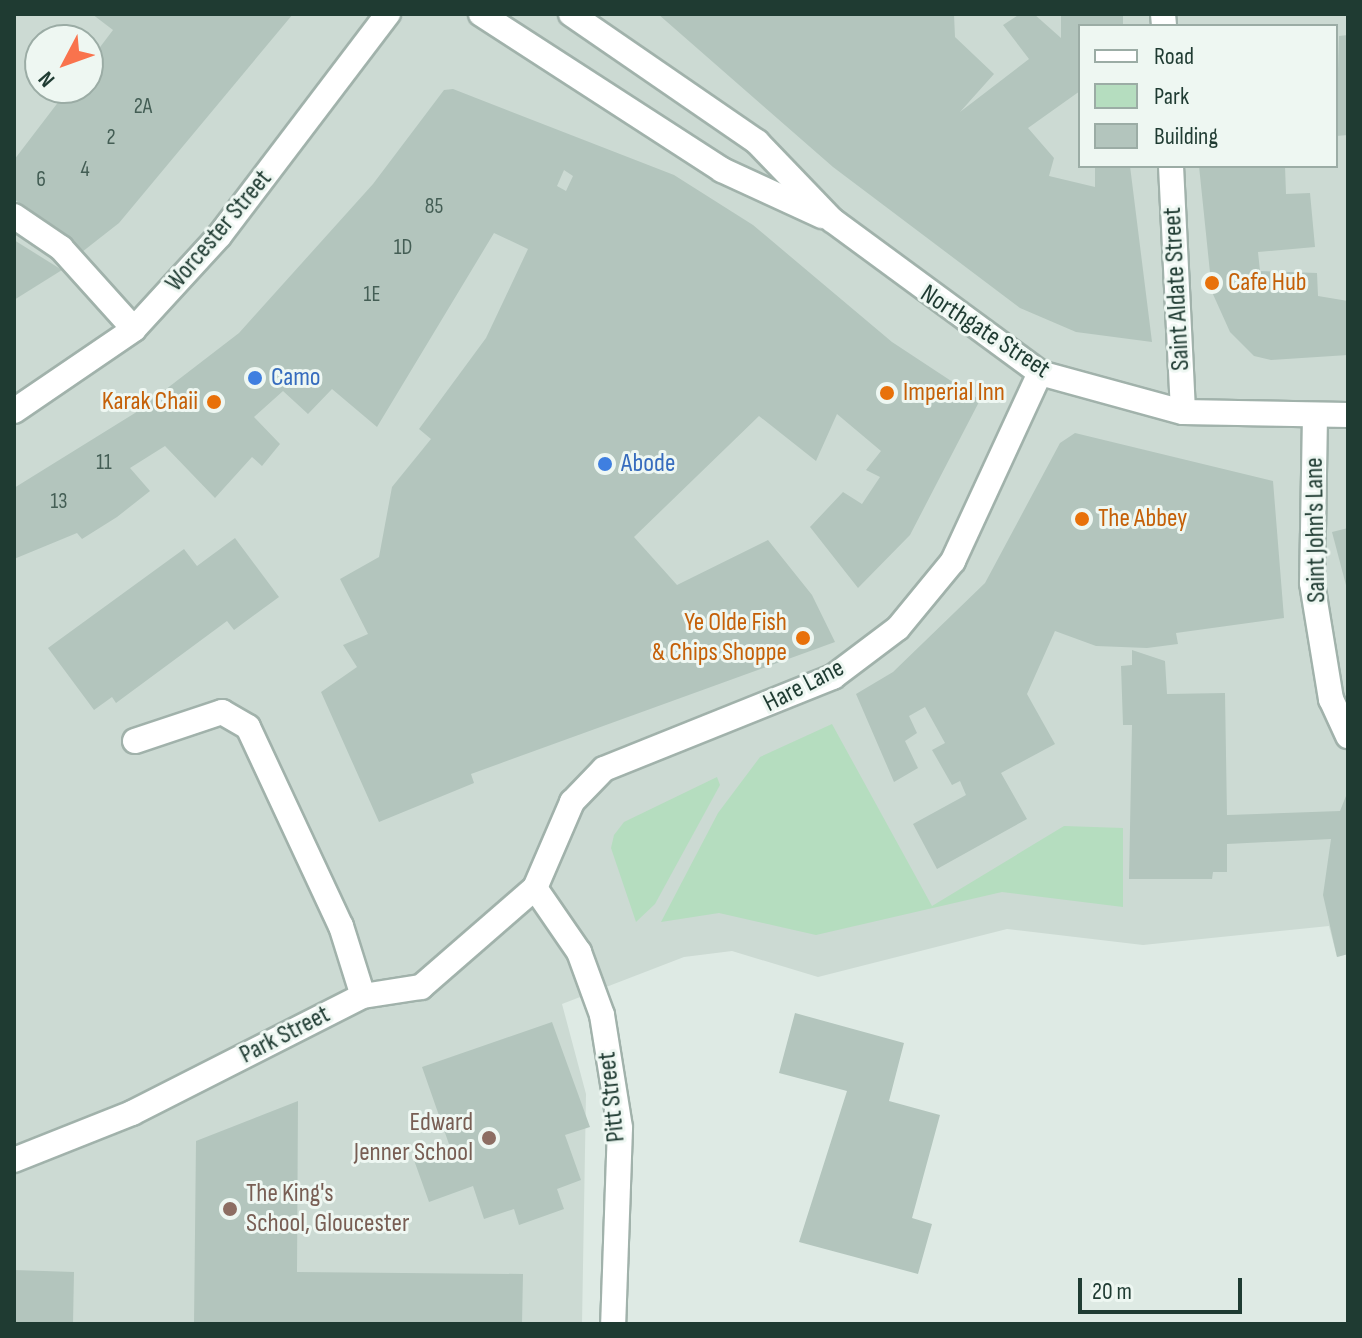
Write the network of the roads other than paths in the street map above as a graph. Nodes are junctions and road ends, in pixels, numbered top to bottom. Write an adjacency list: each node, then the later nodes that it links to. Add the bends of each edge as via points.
1 (388, 14): 7 (street, Worcester Street, via 220,235)
2 (481, 14): 6 (street, Northgate Street, via 722,170)
3 (571, 14): 6 (street, Northgate Street, via 757,142)
4 (1171, 168): 10 (street, Saint Aldate Street)
5 (14, 216): 7 (street, via 61,248)
6 (832, 220): 8 (street, Northgate Street)
7 (134, 329): 9 (street, Worcester Street)
8 (1040, 373): 10 (street, Northgate Street); 15 (street, Hare Lane, via 953,561 898,628 833,677 604,769 572,802)
9 (14, 411)
10 (1183, 412): 12 (street, Northgate Street)
11 (1348, 415): 12 (street, Northgate Street)
12 (1315, 416): 13 (street, Saint John's Lane, via 1312,583 1331,699)
13 (1348, 736)
14 (135, 741): 16 (street, via 222,712 248,727 341,926)
15 (535, 888): 16 (street, Park Street, via 421,987); 18 (street, Pitt Street, via 579,952 602,1015 620,1128)
16 (363, 996): 17 (street, Park Street, via 132,1113)
17 (14, 1160)
18 (613, 1324)

